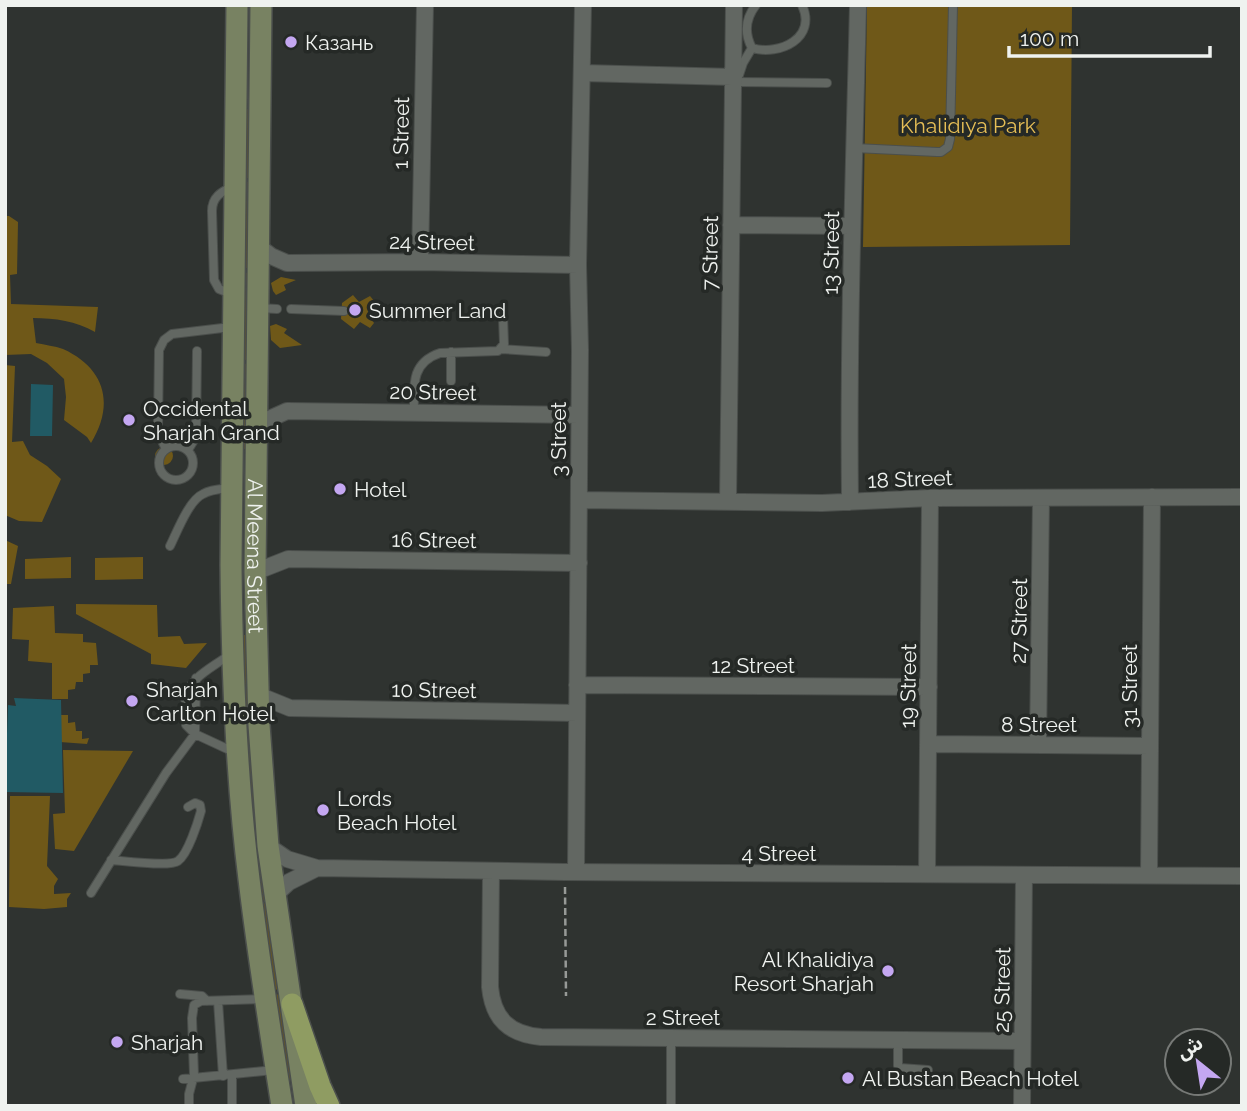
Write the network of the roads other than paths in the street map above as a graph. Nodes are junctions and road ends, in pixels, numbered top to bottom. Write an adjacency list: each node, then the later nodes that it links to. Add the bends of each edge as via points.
1 (261, 5): 11 (main road, Al Meena Street)
2 (425, 5): 19 (street, 1 Street)
3 (583, 5): 12 (street, 3 Street)
4 (734, 5): 13 (street, 7 Street)
5 (755, 5): 10 (lane, via 747,22)
6 (802, 5): 10 (lane, via 806,23 790,44 772,51)
7 (858, 5): 15 (street, 13 Street)
8 (953, 5): 15 (lane, via 948,147 942,152)
9 (237, 7): 11 (main road, via 249,19 251,46); 26 (main road, Al Meena Street)
10 (752, 48): 13 (lane)
11 (261, 63): 18 (main road, Al Meena Street)
12 (583, 73): 13 (street); 21 (street, 3 Street)
13 (735, 80): 14 (lane); 16 (street, 7 Street)
14 (827, 83)
15 (855, 148): 17 (street, 13 Street)
16 (731, 225): 17 (street); 45 (street, 7 Street)
17 (851, 226): 46 (street, 13 Street)
18 (258, 246): 20 (street); 22 (main road, Al Meena Street)
19 (420, 262): 20 (street, 24 Street); 21 (street, 24 Street)
20 (287, 263): 22 (street, 24 Street)
21 (578, 265): 35 (street, 3 Street)
22 (258, 278): 32 (main road, Al Meena Street, via 267,308)
23 (291, 309): 24 (lane)
24 (344, 311)
25 (503, 316): 27 (lane)
26 (234, 327): 37 (lane, via 172,334 164,340 159,350 158,426); 39 (main road, Al Meena Street)
27 (501, 349): 29 (lane); 30 (lane)
28 (197, 351): 38 (lane, via 196,437)
29 (451, 352): 31 (lane); 34 (lane, via 433,355 418,369)
30 (546, 352)
31 (451, 381)
32 (257, 392): 33 (street); 36 (main road, Al Meena Street)
33 (287, 411): 34 (street, 20 Street); 36 (street)
34 (414, 413): 35 (street, 20 Street)
35 (579, 415): 44 (street, 3 Street)
36 (257, 430): 48 (main road, Al Meena Street)
37 (166, 449): 38 (lane); 38 (lane, via 159,460 161,471 176,481 187,477 193,467)
38 (188, 450)
39 (233, 488): 47 (main road, Al Meena Street); 49 (lane, via 198,497)
40 (1152, 497): 41 (street, 18 Street); 43 (street, 18 Street); 67 (street, 31 Street)
41 (1242, 497)
42 (930, 498): 43 (street, 18 Street); 46 (street, 18 Street); 57 (street, 19 Street)
43 (1041, 498): 66 (street, 27 Street)
44 (579, 500): 45 (street, 18 Street); 51 (street, 3 Street)
45 (728, 501): 46 (street, 18 Street)
46 (850, 502)
47 (232, 540): 53 (main road, via 241,553 244,595); 54 (main road, Al Meena Street)
48 (256, 544): 50 (street, 16 Street); 52 (main road, Al Meena Street)
49 (170, 546)
50 (288, 559): 51 (street, 16 Street); 52 (street, 16 Street)
51 (579, 563): 56 (street, 3 Street)
52 (255, 572): 53 (main road, Al Meena Street)
53 (256, 600): 58 (main road, Al Meena Street)
54 (232, 652): 55 (lane); 68 (main road, Al Meena Street)
55 (196, 678): 59 (lane); 64 (lane)
56 (577, 685): 57 (street, 12 Street); 61 (street, 3 Street)
57 (929, 687): 65 (street, 19 Street)
58 (258, 695): 60 (street, 10 Street); 63 (main road, Al Meena Street)
59 (185, 699)
60 (290, 708): 61 (street, 10 Street); 63 (street, 10 Street)
61 (577, 713): 74 (street, 3 Street)
62 (185, 716): 64 (lane)
63 (259, 725): 70 (main road, Al Meena Street)
64 (195, 734): 68 (lane); 71 (lane)
65 (928, 744): 66 (street, 8 Street); 75 (street, 19 Street)
66 (1038, 745): 67 (street, 8 Street)
67 (1150, 746): 77 (street, 31 Street)
68 (237, 754): 82 (main road, Al Meena Street)
69 (188, 807): 71 (lane, via 195,803 201,811 178,861)
70 (268, 846): 72 (street, 4 Street, via 287,859); 80 (main road, Al Meena Street)
71 (111, 860): 79 (lane)
72 (317, 868): 73 (street, 4 Street); 80 (street, 4 Street, via 289,881)
73 (491, 871): 74 (street, 4 Street); 86 (street, 2 Street, via 491,1000 504,1023 527,1036)
74 (570, 872): 75 (street, 4 Street)
75 (927, 874): 76 (street, 4 Street)
76 (1024, 875): 77 (street, 4 Street); 88 (street, 25 Street)
77 (1149, 875): 78 (street, 4 Street)
78 (1242, 876)
79 (91, 892)
80 (275, 895): 85 (main road, Al Meena Street)
81 (180, 994): 83 (lane, via 202,996)
82 (265, 999): 84 (lane); 89 (main road, Al Meena Street)
83 (207, 1001): 84 (lane); 92 (lane, via 192,1009)
84 (218, 1001): 91 (lane)
85 (292, 1004): 97 (main road, Al Meena Street); 98 (main road)
86 (671, 1038): 87 (street, 2 Street); 99 (lane)
87 (898, 1040): 88 (street, 2 Street); 90 (lane, via 899,1067)
88 (1022, 1041): 100 (street, 25 Street)
89 (276, 1070): 91 (lane); 96 (main road, Al Meena Street)
90 (928, 1070)
91 (227, 1075): 92 (lane); 95 (lane)
92 (194, 1078): 93 (lane); 94 (lane)
93 (183, 1079)
94 (189, 1106)
95 (232, 1106)
96 (282, 1106)
97 (306, 1106)
98 (329, 1106)
99 (671, 1106)
100 (1022, 1106)

